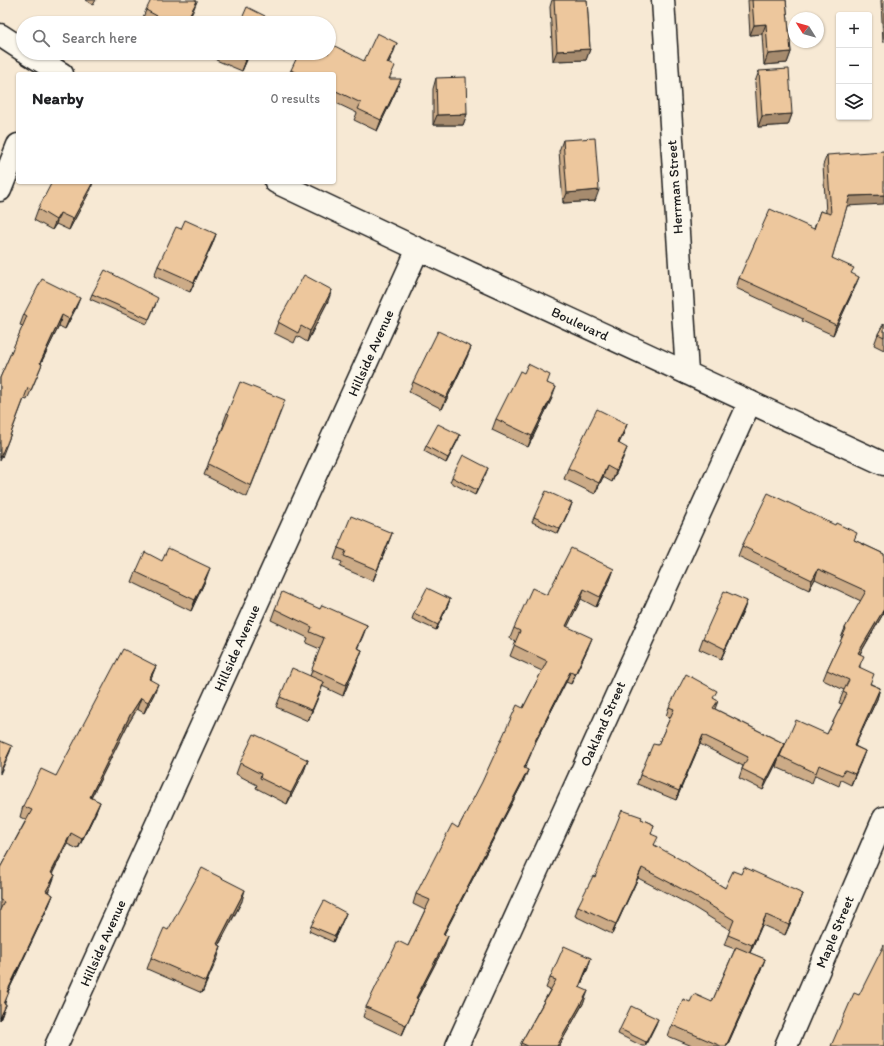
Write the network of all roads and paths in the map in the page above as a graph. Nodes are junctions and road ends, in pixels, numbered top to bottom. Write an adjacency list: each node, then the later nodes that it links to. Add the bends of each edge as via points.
1 (663, 0): 10 (street, Herrman Street)
2 (0, 35): 3 (street)
3 (16, 45)
4 (37, 60): 5 (street)
5 (52, 71)
6 (16, 150): 8 (street)
7 (280, 184): 9 (street, Boulevard)
8 (0, 190)
9 (418, 249): 10 (street, Boulevard); 14 (street, Hillside Avenue)
10 (687, 373): 11 (street, Boulevard)
11 (750, 402): 12 (street, Boulevard); 15 (street, Oakland Street)
12 (884, 464)
13 (884, 818): 16 (street, Maple Street)
14 (56, 1046)
15 (457, 1046)
16 (786, 1046)

